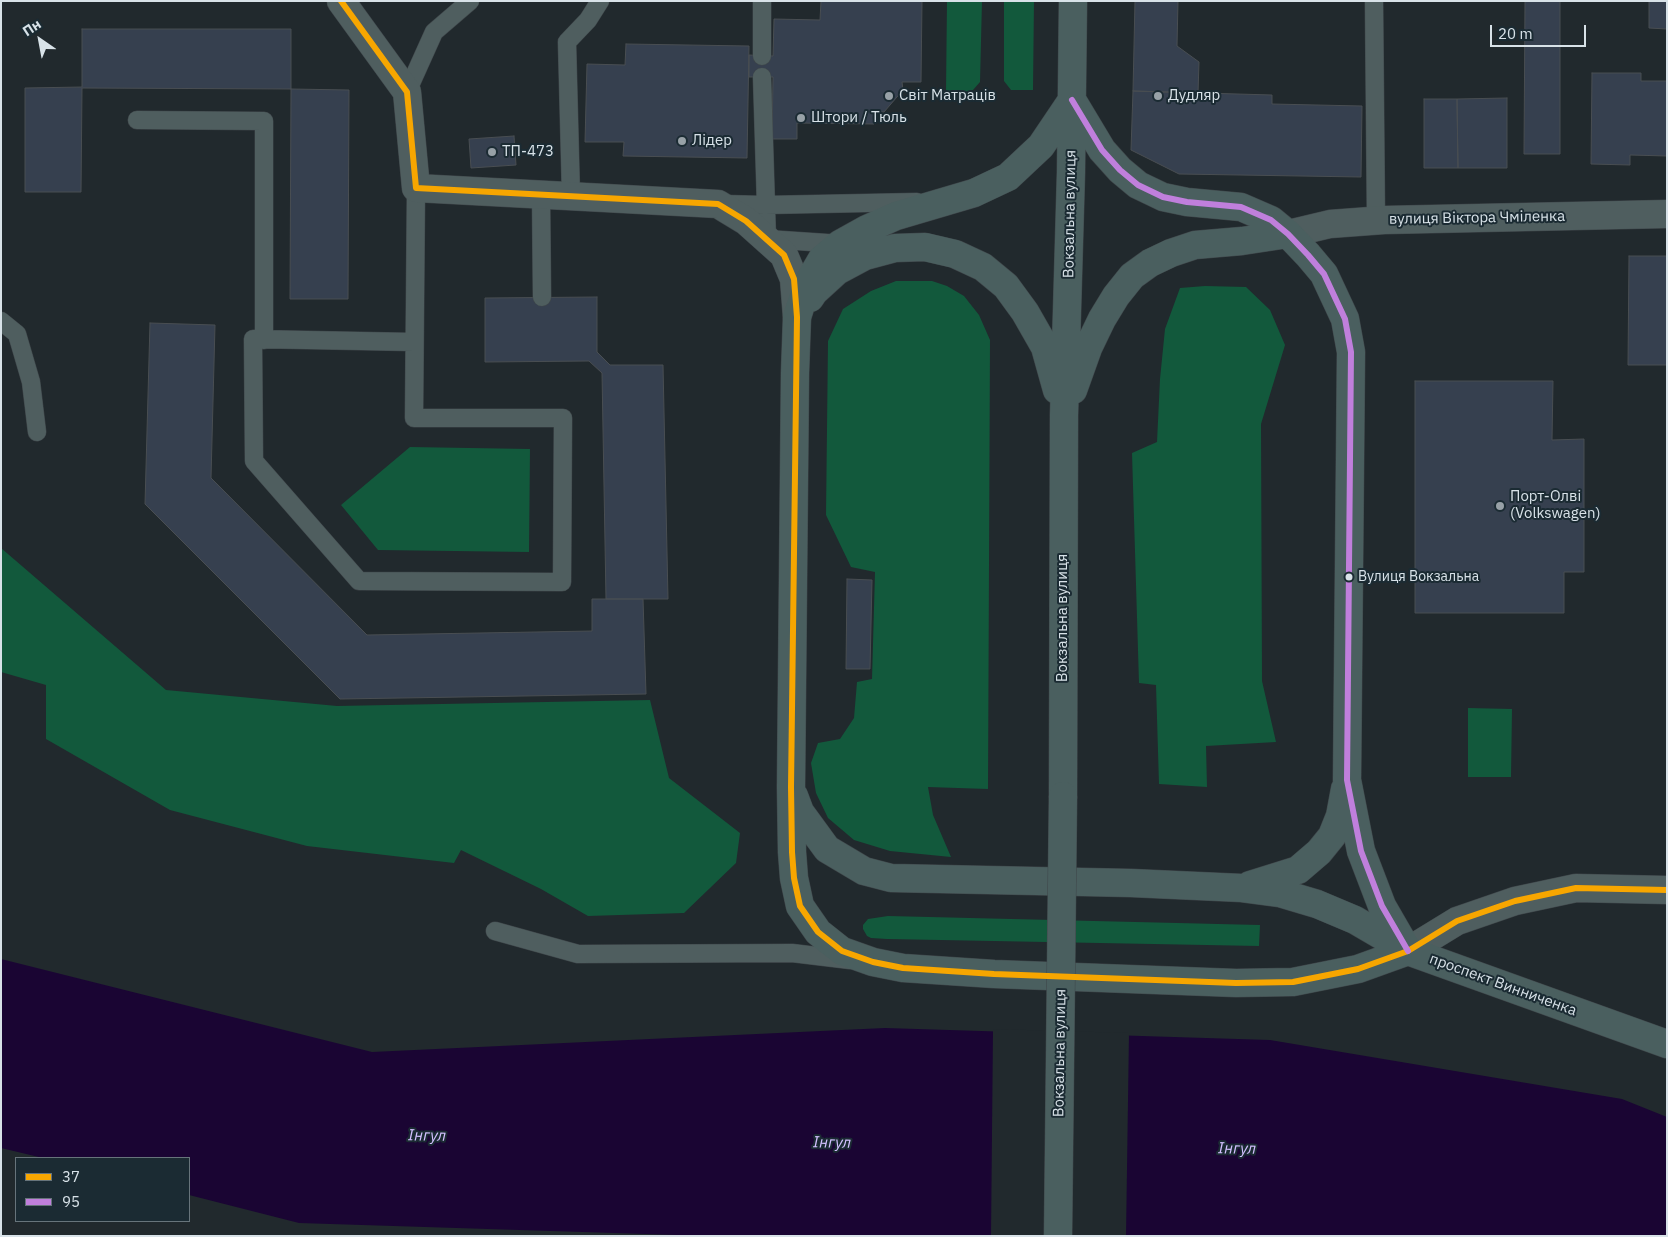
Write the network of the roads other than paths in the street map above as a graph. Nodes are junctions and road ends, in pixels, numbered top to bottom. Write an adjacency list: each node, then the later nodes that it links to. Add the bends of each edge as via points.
1 (341, 1): 11 (street)
2 (470, 1): 11 (lane, via 434,32)
3 (480, 1): 8 (lane)
4 (600, 1): 16 (lane, via 588,20 567,42)
5 (762, 1): 9 (lane)
6 (1073, 1): 12 (main road, Вокзальна вулиця)
7 (1374, 1): 21 (lane)
8 (485, 2)
9 (762, 56)
10 (762, 77): 19 (lane)
11 (407, 92): 14 (street)
12 (1072, 100): 17 (main road, via 1041,146 1008,177 974,193); 22 (main road, via 1102,150 1138,185 1163,197 1242,208 1270,220); 31 (main road, Вокзальна вулиця)
13 (137, 120): 29 (lane, via 264,122)
14 (416, 188): 15 (street); 30 (lane)
15 (540, 195): 16 (street); 26 (lane)
16 (572, 196): 18 (street)
17 (945, 201): 19 (lane); 24 (main road, via 896,216)
18 (718, 204): 19 (lane); 23 (street)
19 (765, 205): 23 (lane)
20 (1667, 214): 21 (street, вулиця Віктора Чміленка)
21 (1376, 221): 22 (street, вулиця Віктора Чміленка, via 1330,224)
22 (1288, 234): 31 (main road, via 1195,245 1150,263 1132,276 1102,319); 33 (main road, via 1324,274 1345,319 1351,352)
23 (767, 239): 24 (lane); 27 (street, via 784,255 794,279)
24 (840, 244): 25 (lane); 27 (main road, via 822,259 808,283)
25 (895, 248): 27 (main road, via 864,256 837,271 814,292); 31 (main road, via 925,247 955,254 984,267 1006,286 1045,347)
26 (542, 297)
27 (797, 318): 34 (main road)
28 (1, 321): 32 (lane, via 16,334 31,382)
29 (264, 340): 30 (lane); 30 (lane, via 253,340 254,461 359,581 562,582 563,418 414,418)
30 (414, 342)
31 (1064, 416): 41 (main road, Вокзальна вулиця, bridge)
32 (37, 432)
33 (1347, 780): 35 (main road, via 1340,816 1332,836 1319,852 1298,870); 38 (main road, via 1361,851 1382,906)
34 (791, 787): 35 (main road, проспект Винниченка, via 800,812 827,849 864,871 891,878); 39 (main road, via 792,852 800,906 818,932 842,951)
35 (1242, 888): 38 (main road, проспект Винниченка, via 1280,893 1317,904 1355,920)
36 (1667, 890): 38 (street, via 1576,888 1514,902 1458,921)
37 (495, 931): 39 (lane, via 578,954 792,953)
38 (1408, 951): 39 (main road, via 1358,969 1293,982 1236,983 994,974 903,968); 40 (main road, проспект Винниченка)
39 (873, 962)
40 (1667, 1044)
41 (1058, 1236)

